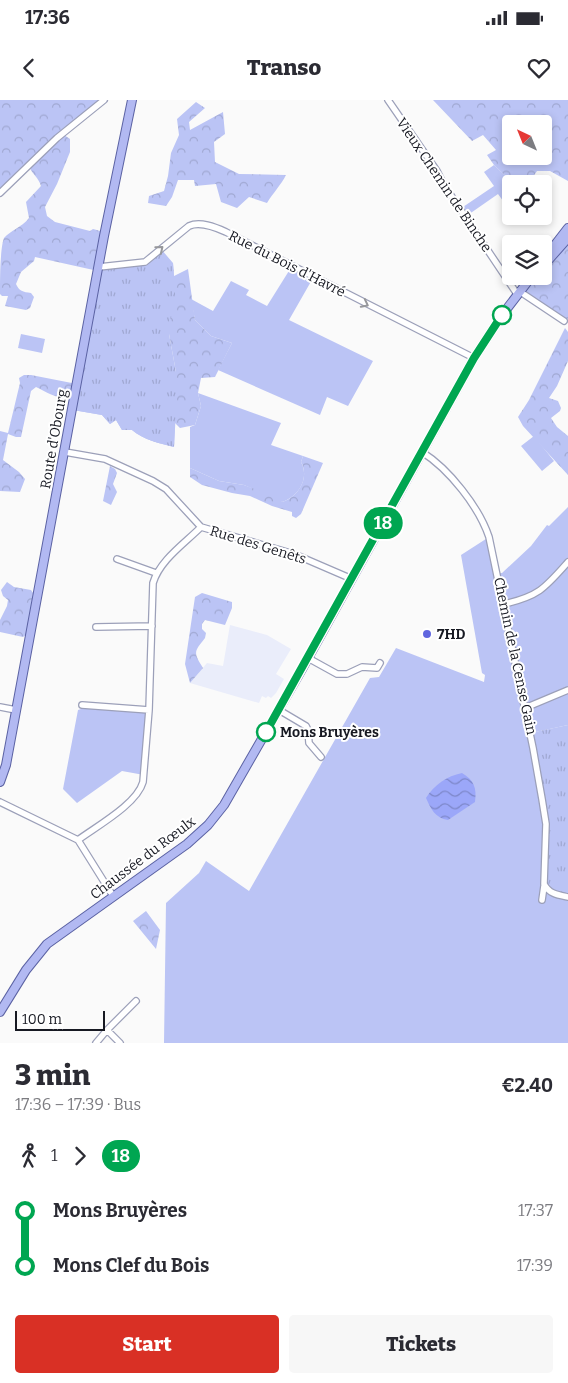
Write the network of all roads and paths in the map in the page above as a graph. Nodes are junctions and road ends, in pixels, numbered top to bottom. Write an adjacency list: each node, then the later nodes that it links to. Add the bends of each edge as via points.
1 (104, 100): 4 (street, via 57,138)
2 (130, 100): 9 (main road, Route d'Obourg)
3 (388, 100): 11 (street, Vieux Chemin de Binche)
4 (0, 193)
5 (568, 228): 7 (main road)
6 (568, 238): 8 (main road)
7 (552, 249)
8 (552, 256)
9 (99, 267): 13 (street, Rue du Bois d'Havré, one-way to 13, via 145,262 189,226 203,224 226,232); 14 (main road, Route d'Obourg)
10 (525, 285): 11 (main road, Chaussée du Rœulx)
11 (518, 293): 12 (street); 13 (main road, Chaussée du Rœulx)
12 (564, 321)
13 (474, 358): 15 (main road, Chaussée du Rœulx)
14 (65, 452): 16 (street, Rue des Genêts, via 105,459 153,481 166,489); 30 (main road, Route d'Obourg)
15 (422, 452): 20 (main road, Chaussée du Rœulx); 21 (street, Chemin de la Cense Gain, via 450,476 482,519 492,545)
16 (201, 527): 19 (street); 20 (street, Rue des Genêts, via 294,554)
17 (117, 559): 19 (street)
18 (568, 562): 21 (street, via 536,594)
19 (156, 573): 22 (street)
20 (352, 579): 24 (main road, Chaussée du Rœulx)
21 (504, 604): 29 (street, Chemin de la Cense Gain)
22 (152, 626): 23 (street); 31 (street)
23 (96, 627)
24 (308, 658): 25 (street, via 340,674 377,668); 32 (main road, Chaussée du Rœulx)
25 (380, 662)
26 (568, 690): 29 (street)
27 (82, 705): 31 (street)
28 (0, 707): 30 (street)
29 (525, 708): 37 (street, Chemin de la Cense Gain, via 544,812)
30 (16, 710): 34 (main road, Route d'Obourg)
31 (149, 710): 36 (street, via 141,790 131,802)
32 (279, 710): 33 (street, via 306,726 309,743); 38 (main road, Chaussée du Rœulx, via 228,799 208,825 178,851)
33 (322, 758)
34 (0, 782)
35 (0, 802): 36 (street)
36 (78, 840): 38 (street)
37 (544, 884): 39 (street, via 553,894); 40 (street, Chemin de la Cense Gain)
38 (114, 896): 42 (main road, Chaussée du Rœulx, via 48,944 23,974)
39 (568, 897)
40 (542, 900)
41 (136, 1000): 43 (street)
42 (0, 1012)
43 (107, 1030): 44 (street); 45 (street)
44 (96, 1043)
45 (120, 1043)

